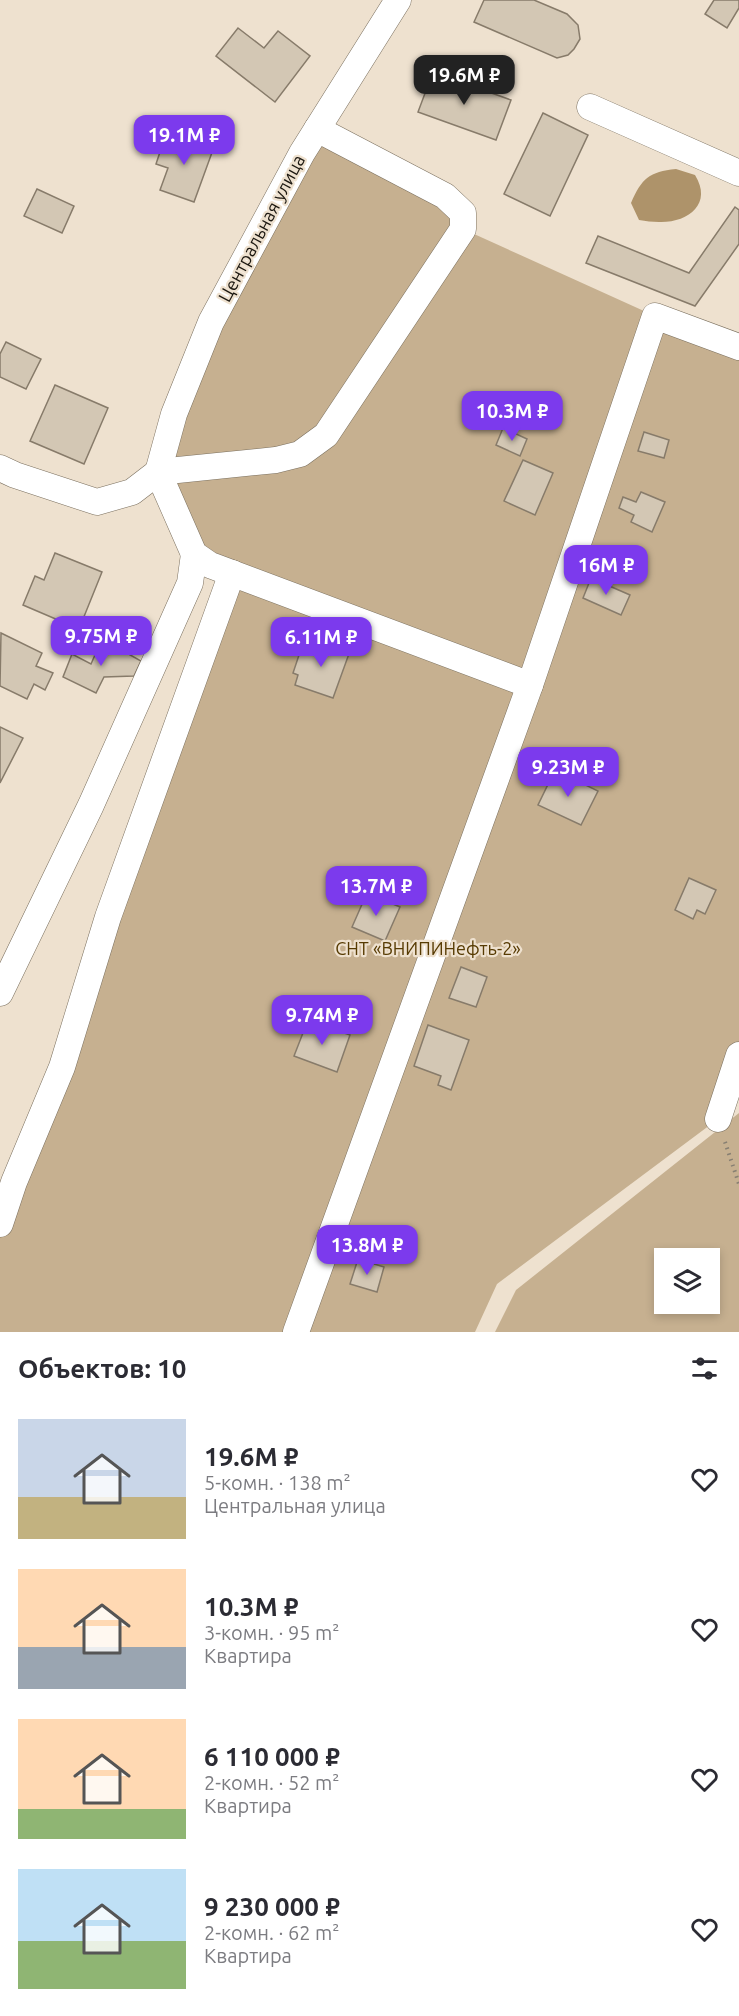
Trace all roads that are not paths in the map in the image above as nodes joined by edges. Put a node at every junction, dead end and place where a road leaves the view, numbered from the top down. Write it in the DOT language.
graph roads {
  1 [pos="398,0"];
  2 [pos="590,107"];
  3 [pos="317,129"];
  4 [pos="739,174"];
  5 [pos="739,347"];
  6 [pos="0,468"];
  7 [pos="158,472"];
  8 [pos="194,554"];
  9 [pos="232,573"];
  10 [pos="530,685"];
  11 [pos="0,993"];
  12 [pos="739,1055"];
  13 [pos="718,1119"];
  14 [pos="0,1224"];
  15 [pos="298,1331"];
  1 -- 3 [label="street, Центральная улица"];
  2 -- 4 [label="street"];
  3 -- 7 [label="street, Центральная улица"];
  3 -- 7 [label="street"];
  5 -- 10 [label="street"];
  6 -- 7 [label="street"];
  7 -- 8 [label="street"];
  8 -- 9 [label="street"];
  8 -- 11 [label="street"];
  9 -- 10 [label="street"];
  9 -- 14 [label="street"];
  10 -- 15 [label="street"];
  12 -- 13 [label="street"];
}
